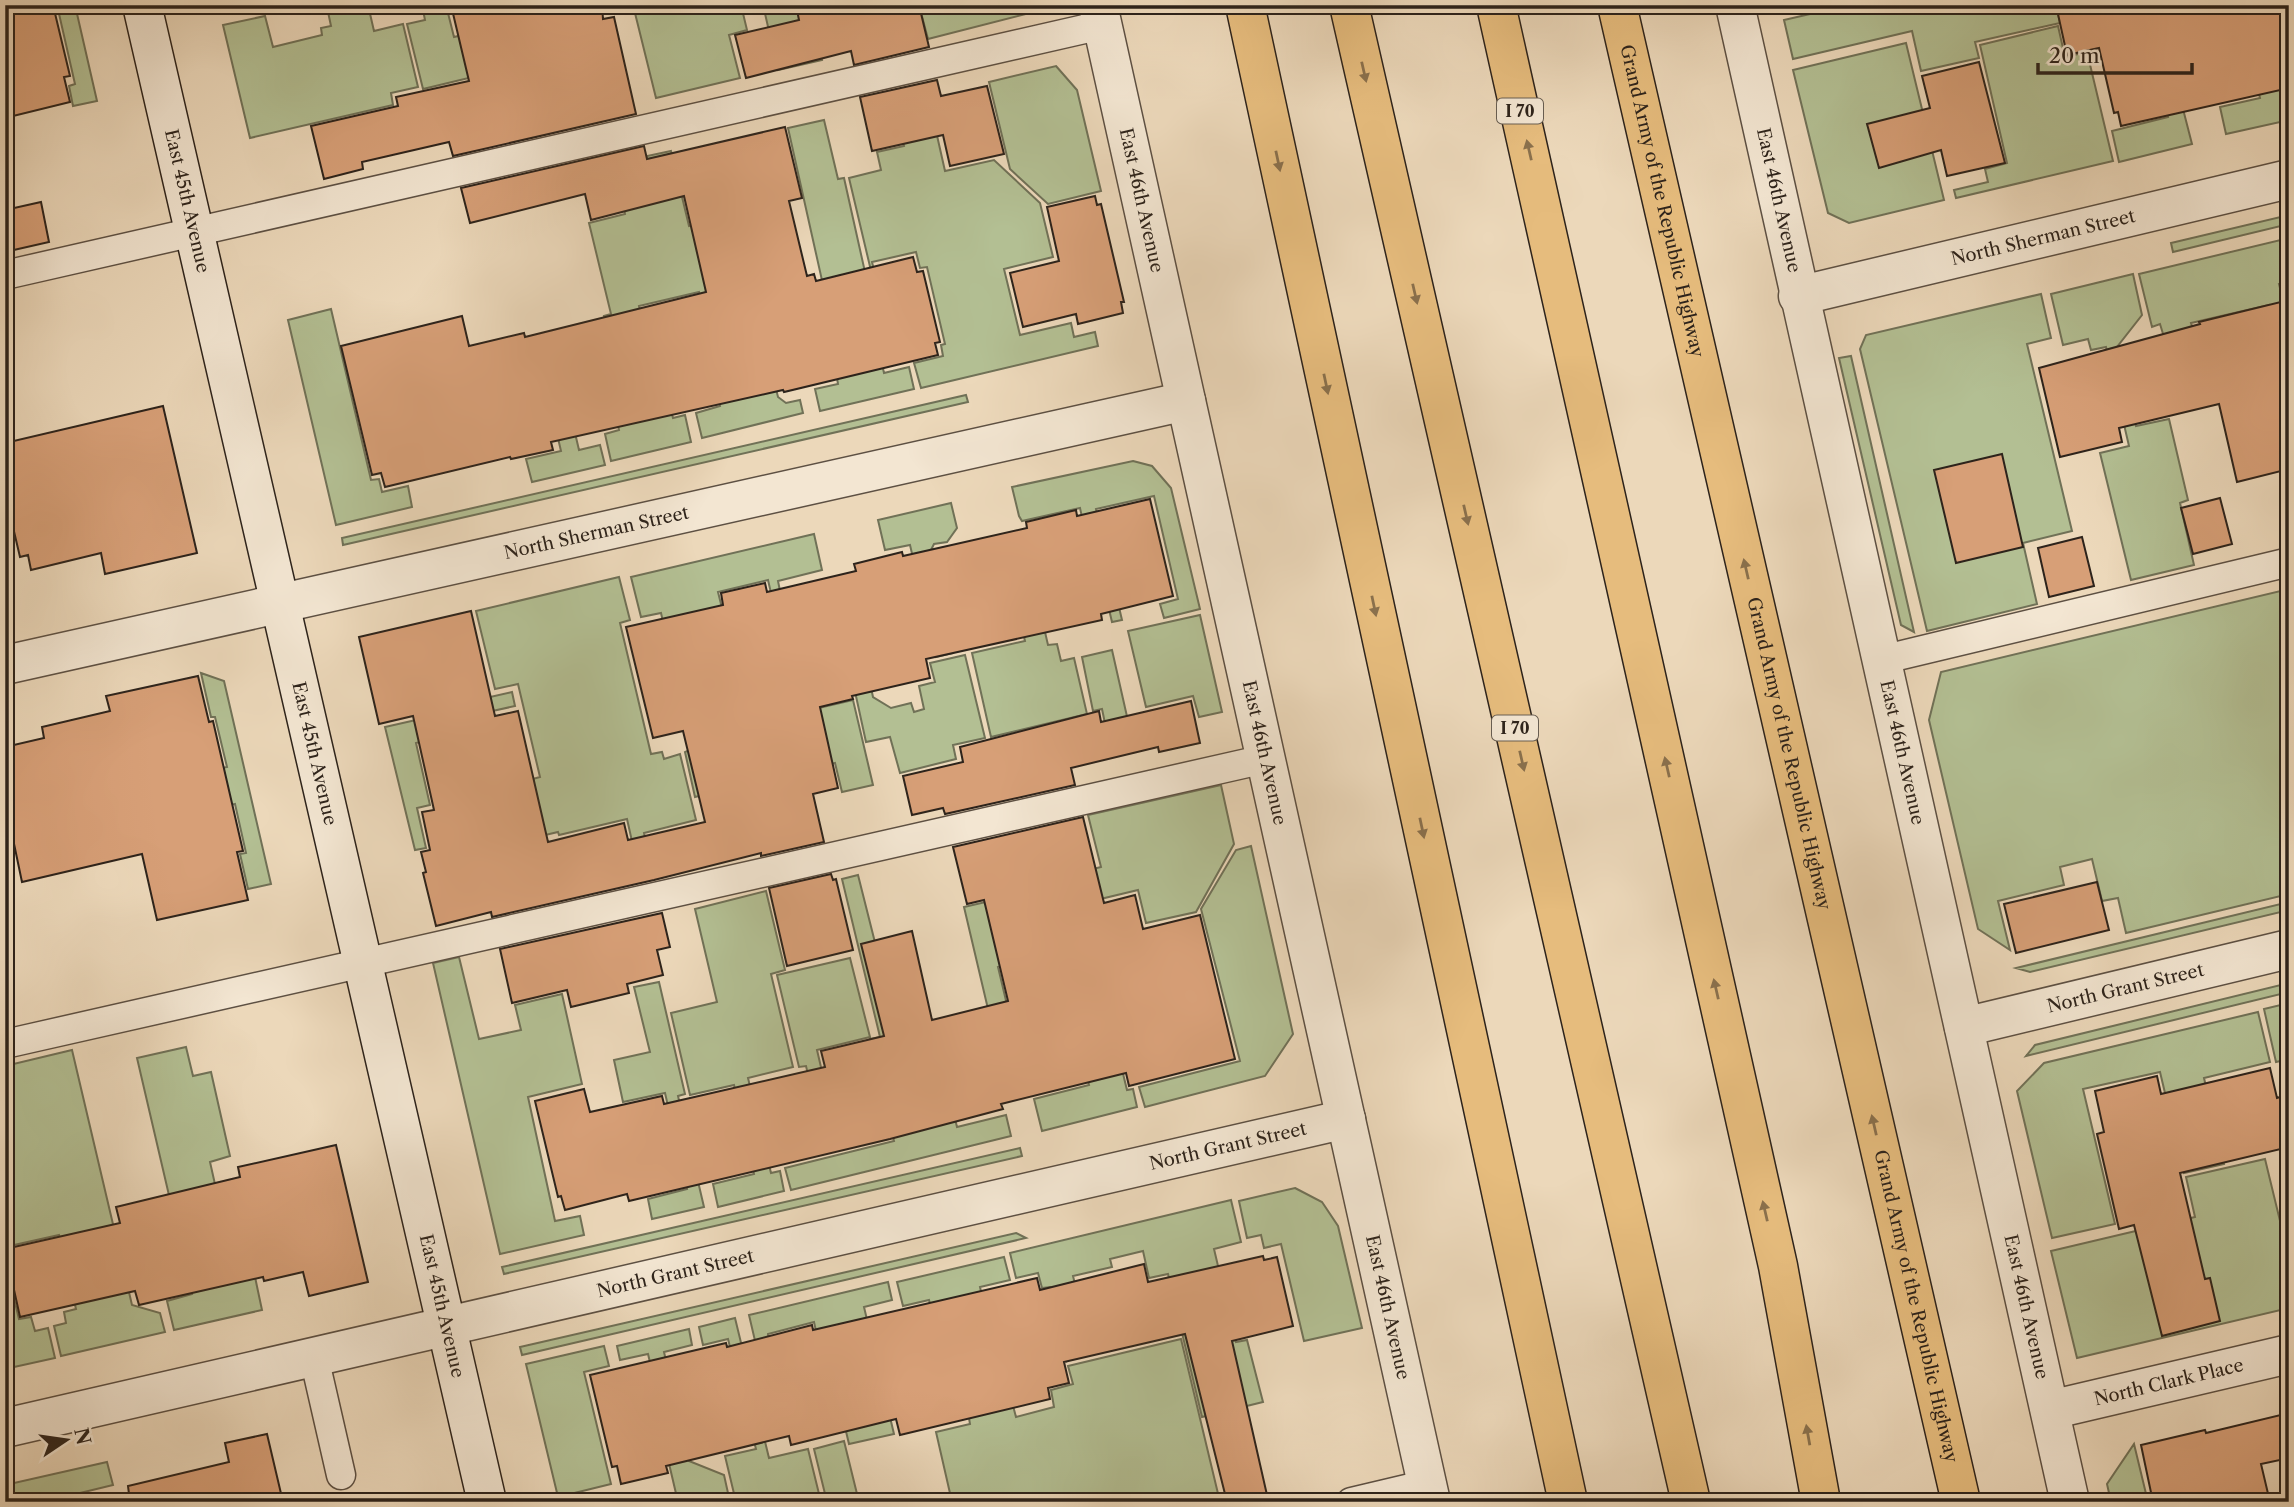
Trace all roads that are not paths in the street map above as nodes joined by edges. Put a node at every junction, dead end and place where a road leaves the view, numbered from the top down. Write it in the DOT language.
graph roads {
  1 [pos="142,5"];
  2 [pos="1227,5"];
  3 [pos="1245,5"];
  4 [pos="1349,5"];
  5 [pos="1496,5"];
  6 [pos="1617,5"];
  7 [pos="1625,5"];
  8 [pos="1735,5"];
  9 [pos="1100,15"];
  10 [pos="1634,84"];
  11 [pos="1263,95"];
  12 [pos="2289,179"];
  13 [pos="194,232"];
  14 [pos="5,275"];
  15 [pos="1798,296"];
  16 [pos="1186,401"];
  17 [pos="2289,562"];
  18 [pos="280,604"];
  19 [pos="1881,660"];
  20 [pos="5,665"];
  21 [pos="1265,759"];
  22 [pos="2289,949"];
  23 [pos="363,962"];
  24 [pos="1964,1027"];
  25 [pos="5,1044"];
  26 [pos="1346,1119"];
  27 [pos="447,1326"];
  28 [pos="2289,1354"];
  29 [pos="314,1357"];
  30 [pos="2050,1410"];
  31 [pos="5,1428"];
  32 [pos="1680,1451"];
  33 [pos="341,1475"];
  34 [pos="1429,1493"];
  35 [pos="487,1502"];
  36 [pos="1351,1502"];
  37 [pos="1568,1502"];
  38 [pos="1691,1502"];
  39 [pos="1704,1502"];
  40 [pos="1821,1502"];
  41 [pos="1961,1502"];
  42 [pos="2070,1502"];
  1 -- 13 [label="street, East 45th Avenue"];
  2 -- 11 [label="highway"];
  3 -- 11 [label="highway"];
  4 -- 32 [label="highway, I 70, one-way"];
  40 -- 5 [label="highway, I 70, one-way"];
  6 -- 10 [label="highway, Grand Army of the Republic Highway"];
  7 -- 10 [label="highway"];
  8 -- 15 [label="street, East 46th Avenue"];
  9 -- 13 [label="lane"];
  9 -- 16 [label="street, East 46th Avenue"];
  41 -- 10 [label="highway, Grand Army of the Republic Highway, one-way"];
  11 -- 37 [label="highway, one-way"];
  12 -- 15 [label="street, North Sherman Street"];
  13 -- 14 [label="lane"];
  13 -- 18 [label="street, East 45th Avenue"];
  15 -- 19 [label="street, East 46th Avenue"];
  16 -- 18 [label="street, North Sherman Street"];
  16 -- 21 [label="street, East 46th Avenue"];
  17 -- 19 [label="lane"];
  18 -- 20 [label="street, North Sherman Street"];
  18 -- 23 [label="street, East 45th Avenue"];
  19 -- 24 [label="street, East 46th Avenue"];
  21 -- 23 [label="lane"];
  21 -- 26 [label="street, East 46th Avenue"];
  22 -- 24 [label="street, North Grant Street"];
  23 -- 25 [label="lane"];
  23 -- 27 [label="street, East 45th Avenue"];
  24 -- 30 [label="street, East 46th Avenue"];
  26 -- 27 [label="street, North Grant Street"];
  26 -- 34 [label="street, East 46th Avenue"];
  27 -- 29 [label="street, North Grant Street"];
  27 -- 35 [label="street, East 45th Avenue"];
  28 -- 30 [label="street, North Clark Place"];
  29 -- 31 [label="street, North Grant Street"];
  29 -- 33 [label="lane"];
  30 -- 42 [label="street, East 46th Avenue"];
  32 -- 38 [label="highway, I 70"];
  32 -- 39 [label="highway"];
  34 -- 36 [label="lane"];
}
